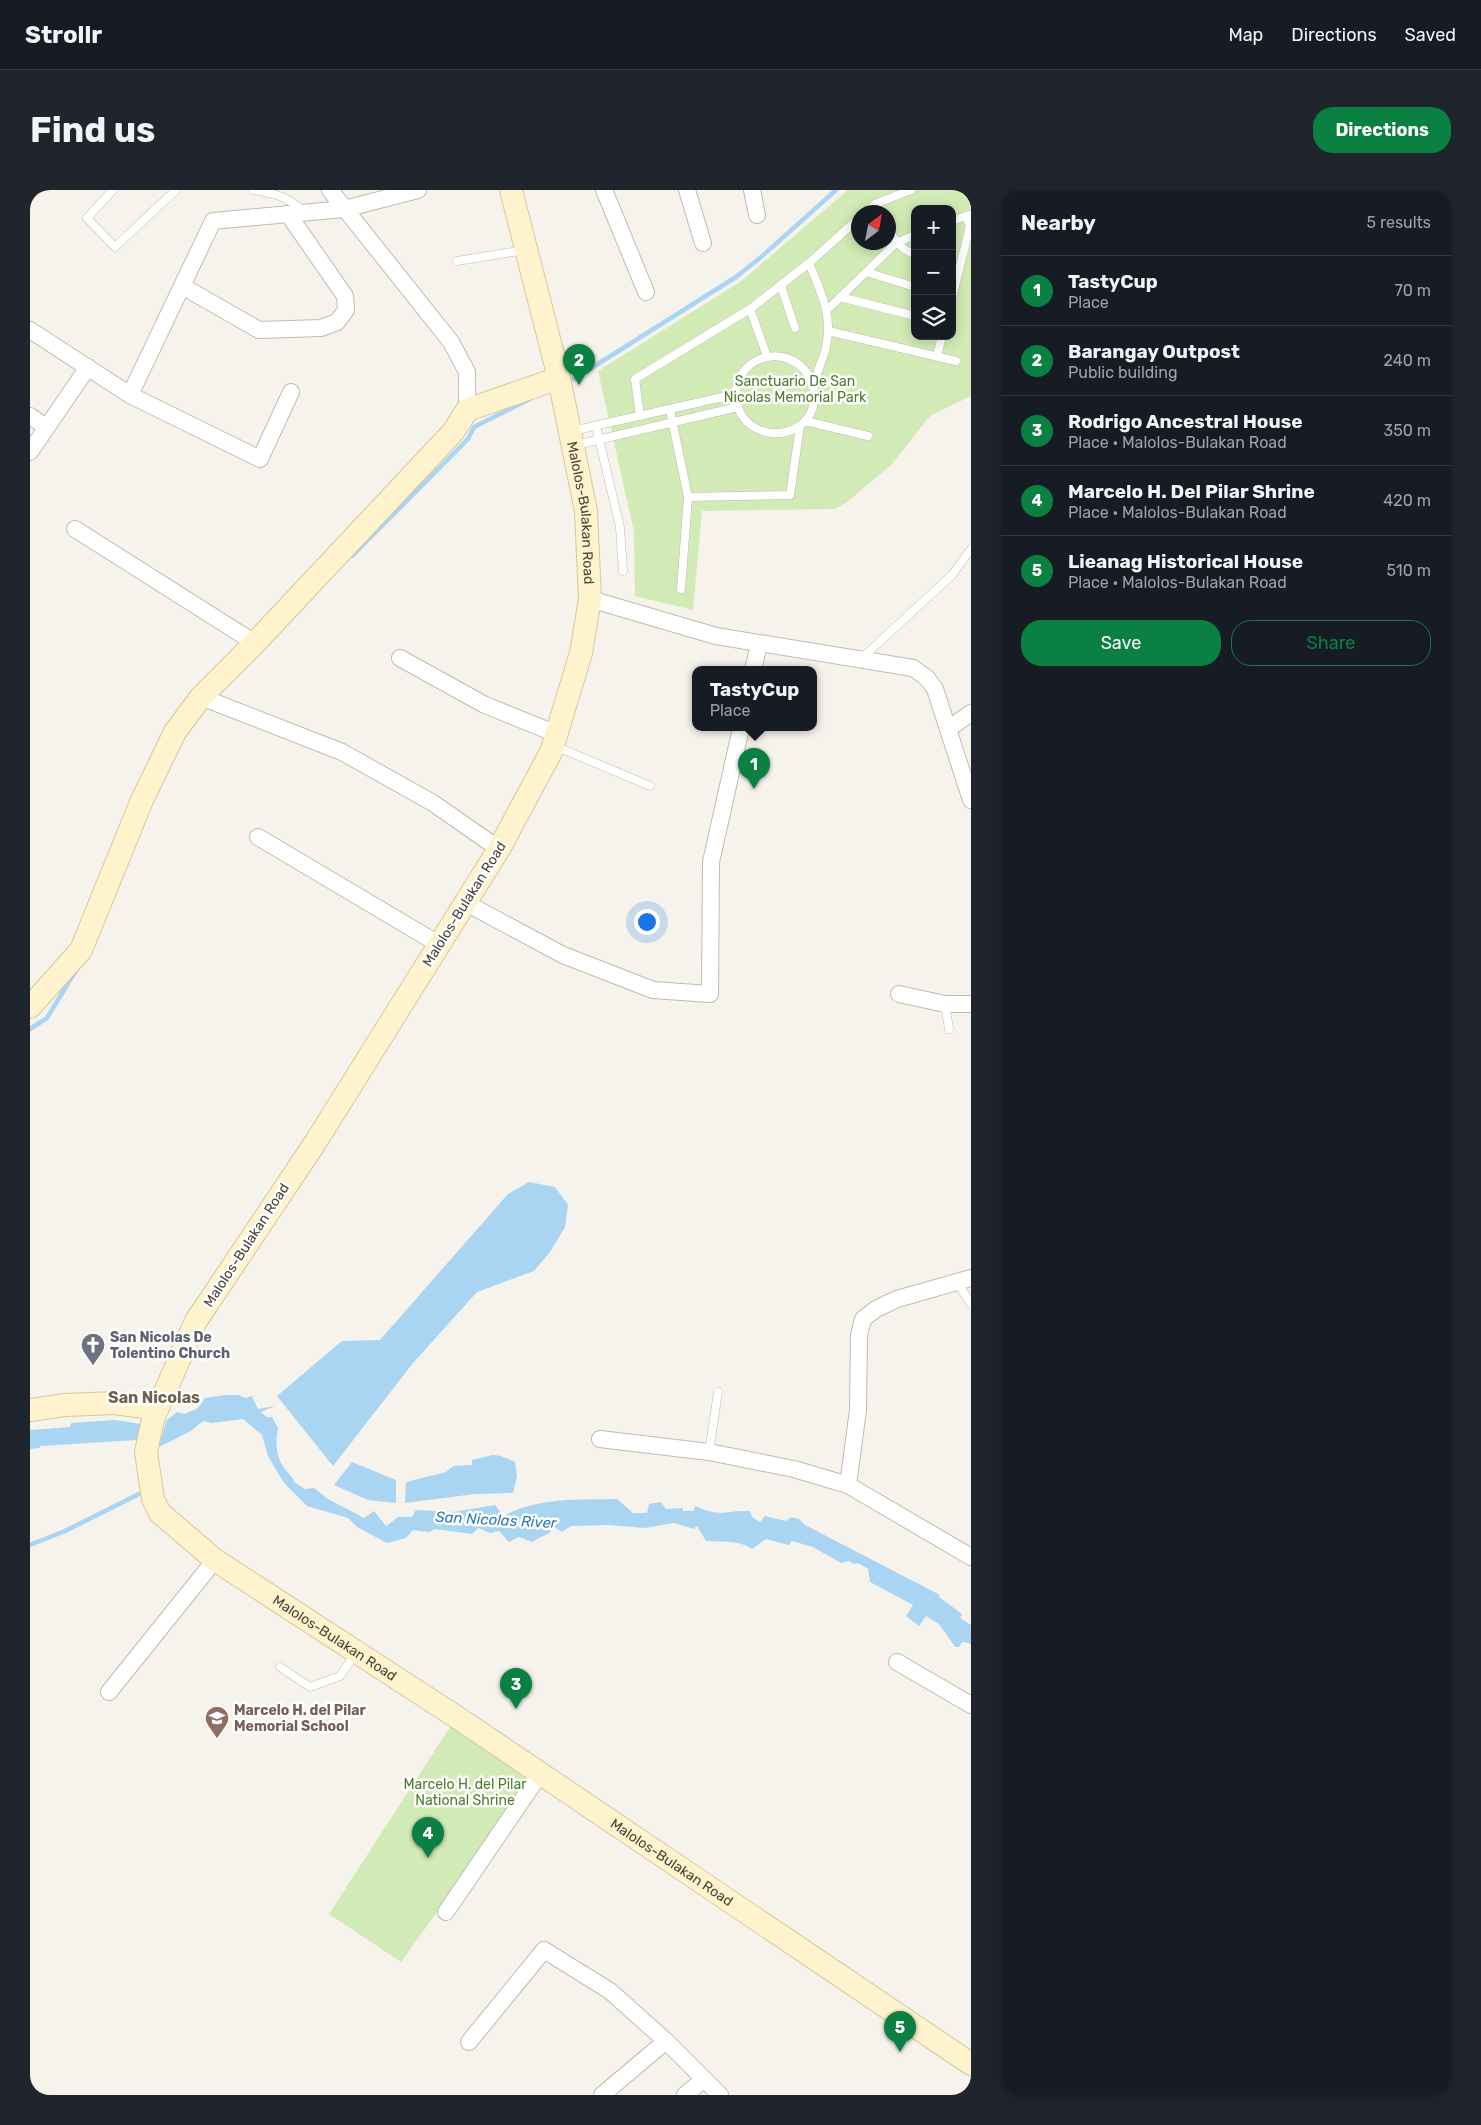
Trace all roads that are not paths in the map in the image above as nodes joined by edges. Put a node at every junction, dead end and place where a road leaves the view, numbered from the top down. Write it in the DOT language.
graph roads {
  1 [pos="113,190"];
  2 [pos="176,190"];
  3 [pos="253,190"];
  4 [pos="330,190"];
  5 [pos="418,190"];
  6 [pos="514,190"];
  7 [pos="604,190"];
  8 [pos="687,190"];
  9 [pos="752,190"];
  10 [pos="911,190"];
  11 [pos="875,204"];
  12 [pos="344,209"];
  13 [pos="296,213"];
  14 [pos="757,215"];
  15 [pos="969,215"];
  16 [pos="956,220"];
  17 [pos="851,225"];
  18 [pos="971,226"];
  19 [pos="911,237"];
  20 [pos="703,243"];
  21 [pos="896,243"];
  22 [pos="527,250"];
  23 [pos="889,250"];
  24 [pos="911,253"];
  25 [pos="967,259"];
  26 [pos="457,261"];
  27 [pos="809,263"];
  28 [pos="956,267"];
  29 [pos="866,272"];
  30 [pos="182,286"];
  31 [pos="781,286"];
  32 [pos="911,286"];
  33 [pos="646,292"];
  34 [pos="840,297"];
  35 [pos="750,309"];
  36 [pos="827,310"];
  37 [pos="911,315"];
  38 [pos="795,328"];
  39 [pos="30,330"];
  40 [pos="828,331"];
  41 [pos="941,340"];
  42 [pos="767,356"];
  43 [pos="937,356"];
  44 [pos="956,360"];
  45 [pos="88,367"];
  46 [pos="559,378"];
  47 [pos="814,385"];
  48 [pos="292,392"];
  49 [pos="736,394"];
  50 [pos="130,395"];
  51 [pos="738,408"];
  52 [pos="468,410"];
  53 [pos="670,410"];
  54 [pos="30,416"];
  55 [pos="640,416"];
  56 [pos="803,423"];
  57 [pos="674,424"];
  58 [pos="596,426"];
  59 [pos="46,428"];
  60 [pos="868,436"];
  61 [pos="572,438"];
  62 [pos="600,440"];
  63 [pos="30,452"];
  64 [pos="688,497"];
  65 [pos="75,529"];
  66 [pos="971,549"];
  67 [pos="623,571"];
  68 [pos="681,589"];
  69 [pos="590,599"];
  70 [pos="255,643"];
  71 [pos="759,644"];
  72 [pos="400,658"];
  73 [pos="860,659"];
  74 [pos="754,666"];
  75 [pos="202,696"];
  76 [pos="971,713"];
  77 [pos="948,729"];
  78 [pos="739,731"];
  79 [pos="555,740"];
  80 [pos="650,786"];
  81 [pos="970,794"];
  82 [pos="258,837"];
  83 [pos="499,849"];
  84 [pos="466,904"];
  85 [pos="440,945"];
  86 [pos="899,994"];
  87 [pos="945,1004"];
  88 [pos="971,1004"];
  89 [pos="30,1007"];
  90 [pos="949,1029"];
  91 [pos="964,1280"];
  92 [pos="971,1304"];
  93 [pos="718,1392"];
  94 [pos="30,1410"];
  95 [pos="155,1414"];
  96 [pos="600,1438"];
  97 [pos="709,1452"];
  98 [pos="848,1484"];
  99 [pos="971,1556"];
  100 [pos="215,1560"];
  101 [pos="357,1652"];
  102 [pos="898,1662"];
  103 [pos="280,1667"];
  104 [pos="109,1692"];
  105 [pos="971,1705"];
  106 [pos="540,1774"];
  107 [pos="446,1912"];
  108 [pos="666,2041"];
  109 [pos="469,2042"];
  110 [pos="971,2064"];
  111 [pos="703,2080"];
  112 [pos="602,2095"];
  113 [pos="684,2095"];
  114 [pos="720,2095"];
  1 -- 2 [label="lane"];
  3 -- 13 [label="lane"];
  4 -- 12 [label="street"];
  5 -- 12 [label="street"];
  6 -- 22 [label="main road, Malolos-Bulakan Road"];
  7 -- 33 [label="street"];
  8 -- 20 [label="street"];
  9 -- 14 [label="street"];
  10 -- 11 [label="lane"];
  12 -- 13 [label="street"];
  12 -- 52 [label="street"];
  13 -- 30 [label="street"];
  13 -- 30 [label="street"];
  15 -- 16 [label="lane"];
  15 -- 18 [label="lane"];
  17 -- 27 [label="lane"];
  18 -- 25 [label="lane"];
  19 -- 21 [label="lane"];
  21 -- 24 [label="lane"];
  22 -- 26 [label="lane"];
  22 -- 46 [label="main road, Malolos-Bulakan Road"];
  23 -- 29 [label="lane"];
  25 -- 28 [label="lane"];
  27 -- 31 [label="lane"];
  27 -- 36 [label="lane"];
  29 -- 32 [label="lane"];
  29 -- 34 [label="lane"];
  30 -- 50 [label="street"];
  31 -- 35 [label="lane"];
  31 -- 38 [label="lane"];
  34 -- 36 [label="lane"];
  34 -- 37 [label="lane"];
  35 -- 42 [label="lane"];
  35 -- 55 [label="lane"];
  36 -- 40 [label="lane"];
  39 -- 45 [label="street"];
  40 -- 43 [label="lane"];
  40 -- 47 [label="lane"];
  41 -- 43 [label="lane"];
  42 -- 47 [label="lane"];
  42 -- 49 [label="lane"];
  43 -- 44 [label="lane"];
  45 -- 50 [label="street"];
  45 -- 59 [label="street"];
  46 -- 52 [label="main road"];
  46 -- 61 [label="main road, Malolos-Bulakan Road"];
  47 -- 56 [label="lane"];
  48 -- 50 [label="street"];
  49 -- 51 [label="lane"];
  49 -- 53 [label="lane"];
  51 -- 56 [label="lane"];
  51 -- 57 [label="lane"];
  52 -- 70 [label="main road"];
  53 -- 55 [label="lane"];
  53 -- 57 [label="lane"];
  54 -- 59 [label="street"];
  55 -- 58 [label="lane"];
  56 -- 60 [label="lane"];
  56 -- 64 [label="lane"];
  57 -- 62 [label="lane"];
  57 -- 64 [label="lane"];
  58 -- 61 [label="lane"];
  58 -- 62 [label="lane"];
  59 -- 63 [label="street"];
  61 -- 62 [label="lane"];
  61 -- 69 [label="main road, Malolos-Bulakan Road"];
  62 -- 67 [label="lane"];
  64 -- 68 [label="lane"];
  65 -- 70 [label="street"];
  66 -- 73 [label="lane"];
  69 -- 71 [label="street"];
  69 -- 79 [label="main road, Malolos-Bulakan Road"];
  70 -- 75 [label="main road"];
  71 -- 73 [label="street"];
  71 -- 74 [label="street"];
  72 -- 79 [label="street"];
  73 -- 77 [label="street"];
  75 -- 83 [label="street"];
  75 -- 89 [label="main road"];
  76 -- 77 [label="street"];
  77 -- 81 [label="street"];
  78 -- 84 [label="street"];
  79 -- 80 [label="lane"];
  79 -- 83 [label="main road, Malolos-Bulakan Road"];
  82 -- 85 [label="street"];
  83 -- 84 [label="main road, Malolos-Bulakan Road"];
  84 -- 85 [label="main road, Malolos-Bulakan Road"];
  85 -- 95 [label="main road, Malolos-Bulakan Road"];
  86 -- 87 [label="street"];
  87 -- 88 [label="street"];
  87 -- 90 [label="lane"];
  91 -- 92 [label="lane"];
  91 -- 98 [label="street"];
  93 -- 97 [label="lane"];
  94 -- 95 [label="main road"];
  95 -- 100 [label="main road, Malolos-Bulakan Road"];
  96 -- 97 [label="street"];
  97 -- 98 [label="street"];
  98 -- 99 [label="street"];
  100 -- 101 [label="main road, Malolos-Bulakan Road"];
  100 -- 104 [label="street"];
  101 -- 103 [label="lane"];
  101 -- 106 [label="main road, Malolos-Bulakan Road"];
  102 -- 105 [label="street"];
  106 -- 107 [label="street"];
  106 -- 110 [label="main road, Malolos-Bulakan Road"];
  108 -- 109 [label="street"];
  108 -- 111 [label="street"];
  108 -- 112 [label="street"];
  111 -- 113 [label="street"];
  111 -- 114 [label="street"];
}
